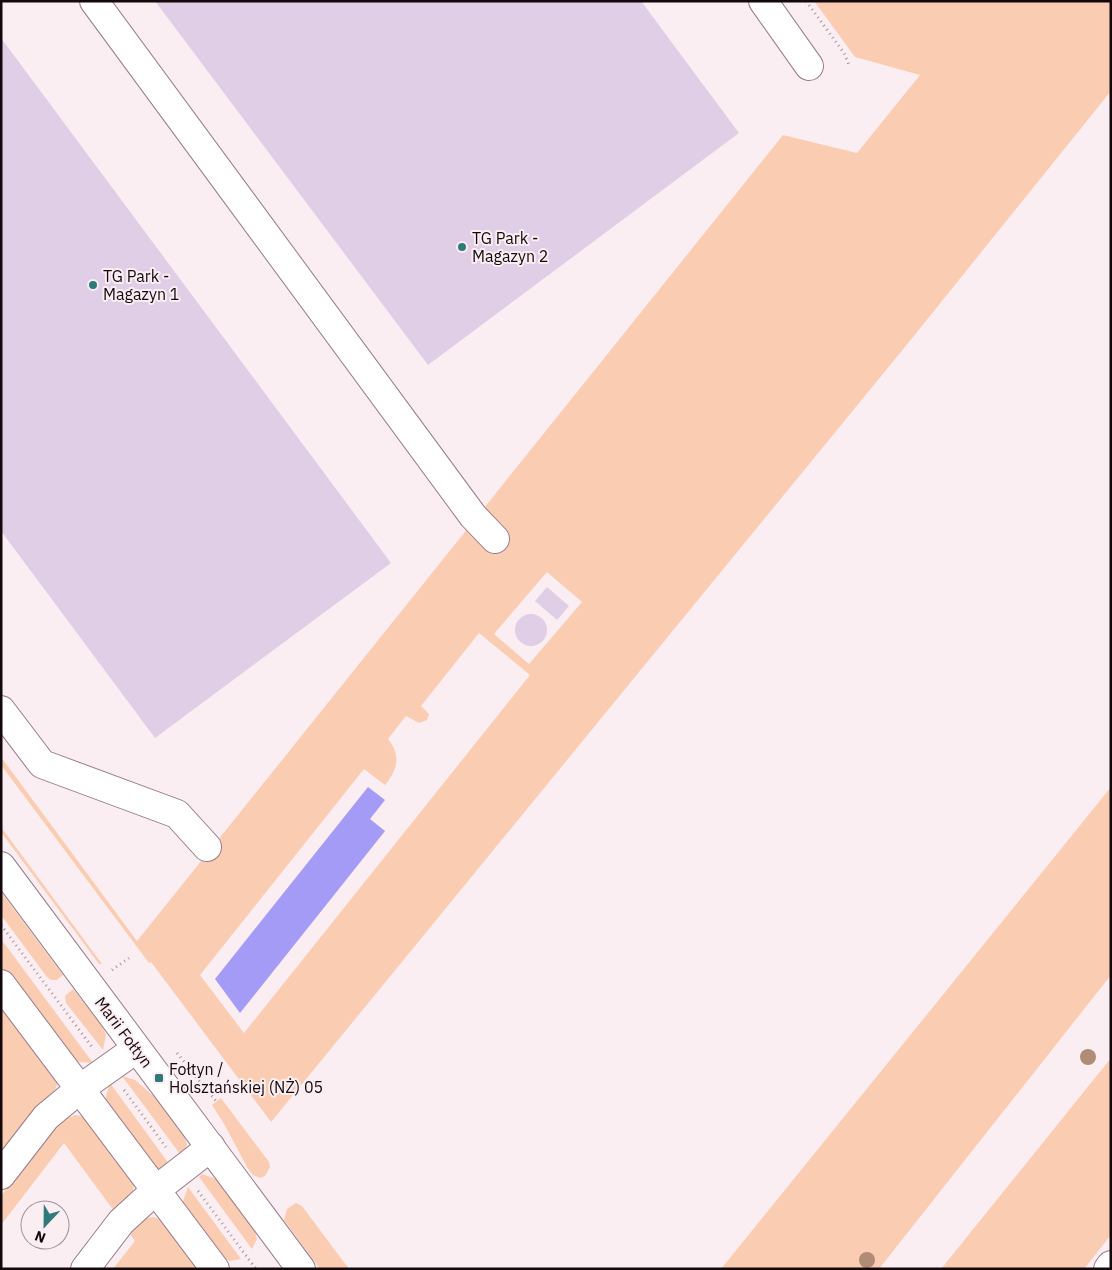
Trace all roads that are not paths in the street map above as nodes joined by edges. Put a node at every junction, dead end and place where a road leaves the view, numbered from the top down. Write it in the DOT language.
graph roads {
  1 [pos="94,1"];
  2 [pos="763,1"];
  3 [pos="809,66"];
  4 [pos="496,539"];
  5 [pos="1,710"];
  6 [pos="206,847"];
  7 [pos="1,866"];
  8 [pos="1,984"];
  9 [pos="136,1049"];
  10 [pos="81,1088"];
  11 [pos="211,1147"];
  12 [pos="1,1175"];
  13 [pos="156,1189"];
  14 [pos="1111,1265"];
  15 [pos="85,1269"];
  16 [pos="215,1269"];
  17 [pos="301,1269"];
  18 [pos="1108,1269"];
  1 -- 4 [label="street"];
  2 -- 3 [label="street"];
  5 -- 6 [label="street"];
  7 -- 9 [label="street, Marii Fołtyn"];
  8 -- 10 [label="street"];
  9 -- 10 [label="street"];
  9 -- 11 [label="street, Marii Fołtyn"];
  10 -- 12 [label="street"];
  10 -- 13 [label="street"];
  11 -- 13 [label="street"];
  11 -- 17 [label="street, Marii Fołtyn"];
  13 -- 15 [label="street"];
  13 -- 16 [label="street"];
  14 -- 18 [label="street"];
}
